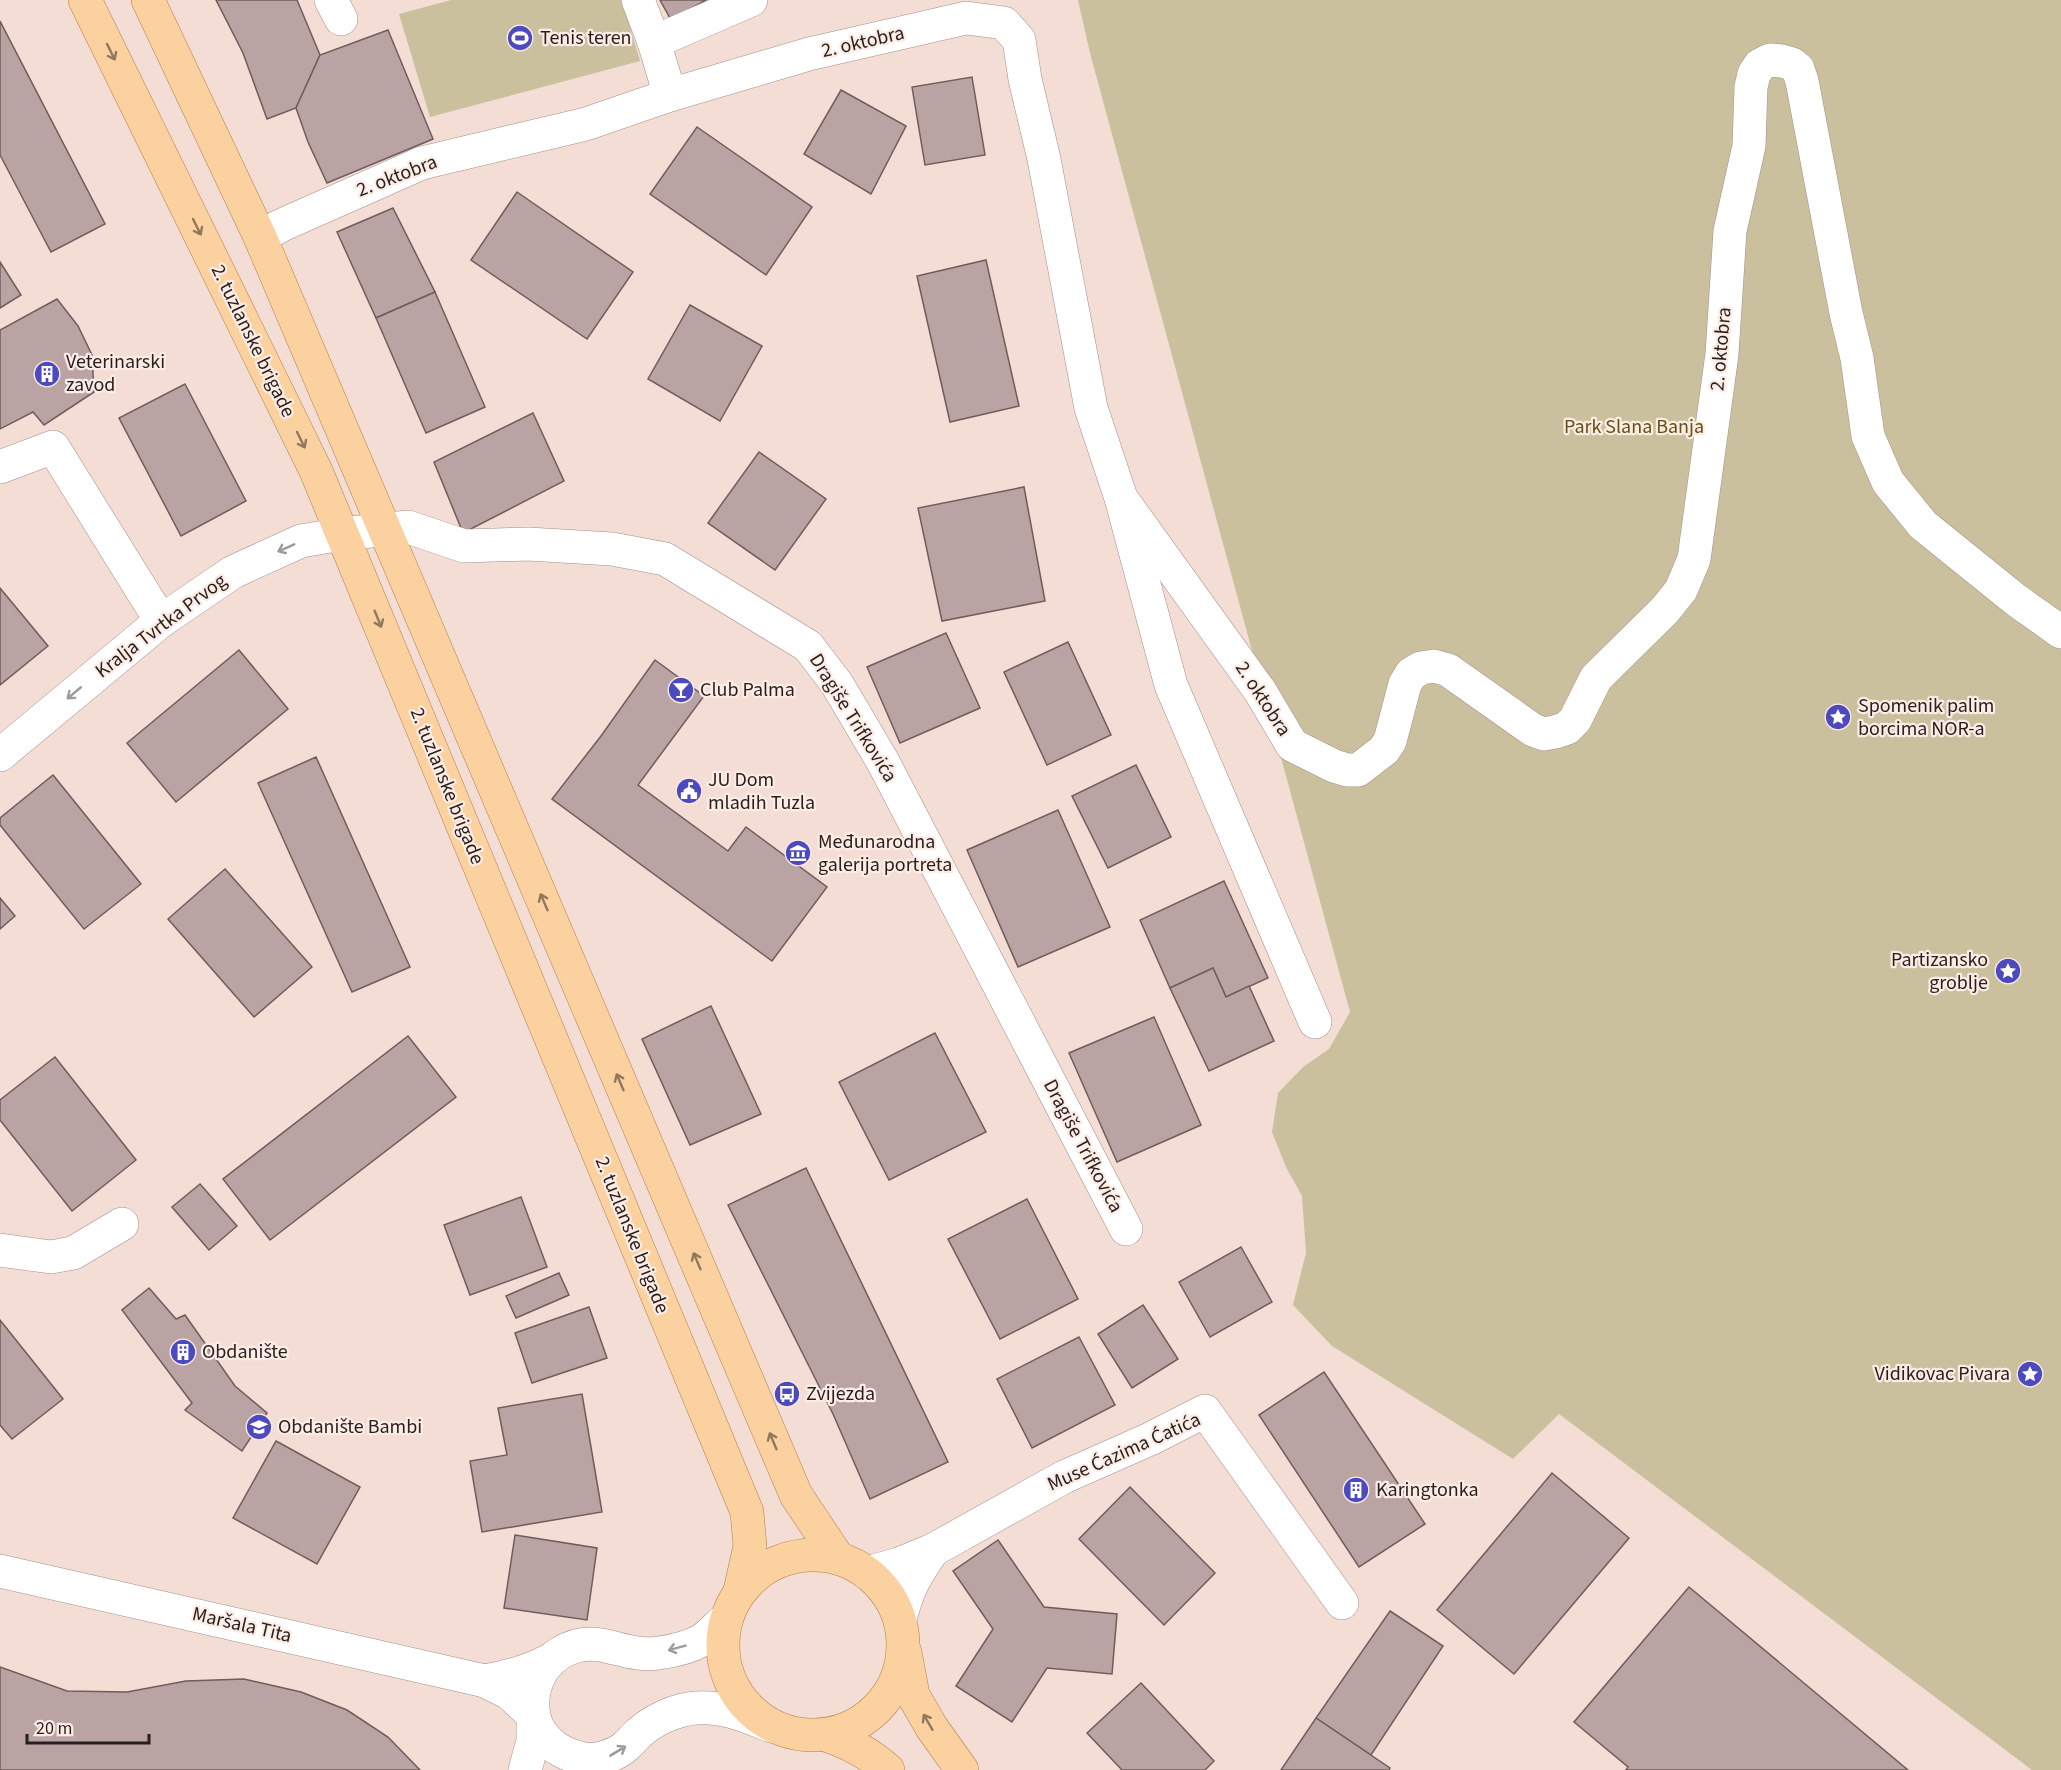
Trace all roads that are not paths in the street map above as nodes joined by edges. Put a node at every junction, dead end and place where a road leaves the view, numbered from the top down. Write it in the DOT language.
graph roads {
  1 [pos="85,0"];
  2 [pos="148,0"];
  3 [pos="638,0"];
  4 [pos="751,0"];
  5 [pos="654,42"];
  6 [pos="670,95"];
  7 [pos="260,237"];
  8 [pos="0,467"];
  9 [pos="1121,498"];
  10 [pos="386,531"];
  11 [pos="342,534"];
  12 [pos="161,621"];
  13 [pos="2061,632"];
  14 [pos="0,755"];
  15 [pos="1315,1022"];
  16 [pos="122,1224"];
  17 [pos="1126,1229"];
  18 [pos="0,1250"];
  19 [pos="933,1550"];
  20 [pos="838,1558"];
  21 [pos="0,1570"];
  22 [pos="867,1573"];
  23 [pos="1342,1603"];
  24 [pos="733,1605"];
  25 [pos="902,1633"];
  26 [pos="548,1661"];
  27 [pos="485,1681"];
  28 [pos="533,1715"];
  29 [pos="771,1725"];
  30 [pos="826,1735"];
  31 [pos="571,1756"];
  32 [pos="525,1770"];
  33 [pos="531,1770"];
  34 [pos="888,1770"];
  35 [pos="962,1770"];
  1 -- 11 [label="main road, 2. tuzlanske brigade, one-way"];
  2 -- 7 [label="main road"];
  3 -- 5 [label="street"];
  4 -- 5 [label="street"];
  5 -- 6 [label="street"];
  6 -- 7 [label="street, 2. oktobra"];
  6 -- 9 [label="street, 2. oktobra"];
  7 -- 10 [label="main road"];
  8 -- 12 [label="street"];
  9 -- 13 [label="street, 2. oktobra"];
  9 -- 15 [label="street, 2. oktobra"];
  10 -- 11 [label="street, Dragiše Trifkovića"];
  10 -- 17 [label="street, Dragiše Trifkovića"];
  20 -- 10 [label="main road, one-way"];
  11 -- 12 [label="street, Kralja Tvrtka Prvog, one-way"];
  11 -- 24 [label="main road, 2. tuzlanske brigade, one-way"];
  12 -- 14 [label="street, Kralja Tvrtka Prvog, one-way"];
  16 -- 18 [label="street"];
  19 -- 22 [label="street"];
  19 -- 23 [label="street, Muse Ćazima Ćatića"];
  19 -- 25 [label="street"];
  20 -- 22 [label="main road"];
  20 -- 24 [label="main road"];
  21 -- 27 [label="street, Maršala Tita"];
  22 -- 25 [label="main road"];
  24 -- 26 [label="street, one-way"];
  24 -- 29 [label="main road"];
  25 -- 30 [label="main road"];
  35 -- 25 [label="main road, one-way"];
  26 -- 27 [label="street"];
  26 -- 28 [label="street"];
  27 -- 28 [label="street"];
  28 -- 31 [label="street"];
  28 -- 32 [label="street"];
  29 -- 30 [label="main road"];
  31 -- 29 [label="street, one-way"];
  30 -- 34 [label="main road"];
  31 -- 33 [label="street"];
}
